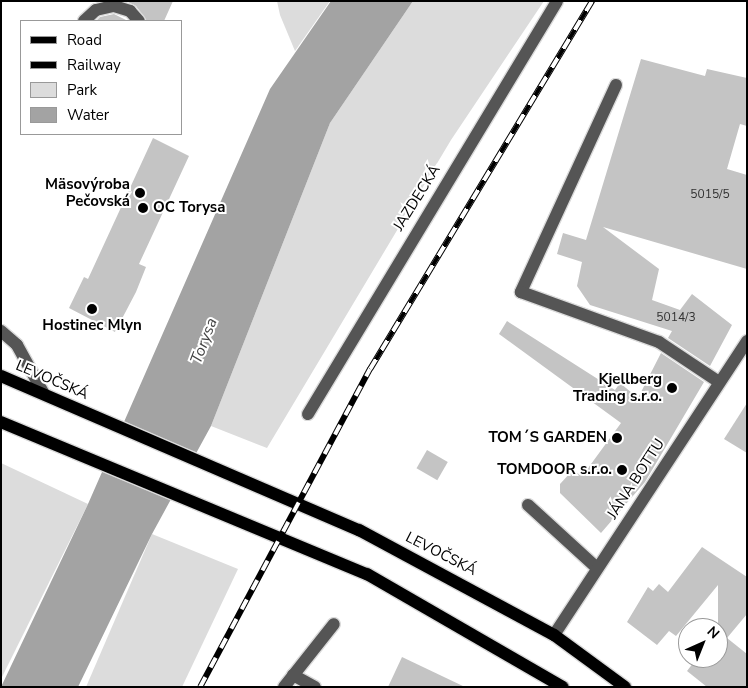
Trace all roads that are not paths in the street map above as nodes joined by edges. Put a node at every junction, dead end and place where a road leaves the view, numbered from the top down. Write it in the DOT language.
graph roads {
  1 [pos="557,1"];
  2 [pos="85,20"];
  3 [pos="138,20"];
  4 [pos="616,85"];
  5 [pos="1,331"];
  6 [pos="747,341"];
  7 [pos="1,376"];
  8 [pos="719,382"];
  9 [pos="44,394"];
  10 [pos="308,414"];
  11 [pos="1,422"];
  12 [pos="528,505"];
  13 [pos="598,568"];
  14 [pos="334,624"];
  15 [pos="554,635"];
  16 [pos="293,676"];
  17 [pos="284,687"];
  18 [pos="315,687"];
  19 [pos="563,687"];
  20 [pos="625,687"];
  1 -- 10 [label="street, JAZDECKÁ"];
  2 -- 3 [label="street"];
  4 -- 8 [label="street"];
  5 -- 9 [label="street"];
  6 -- 8 [label="street, JÁNA BOTTU"];
  7 -- 9 [label="main road, LEVOČSKÁ"];
  8 -- 13 [label="street, JÁNA BOTTU"];
  9 -- 15 [label="main road, LEVOČSKÁ"];
  11 -- 19 [label="main road"];
  12 -- 13 [label="street"];
  13 -- 15 [label="street, JÁNA BOTTU"];
  14 -- 16 [label="street"];
  15 -- 20 [label="main road, LEVOČSKÁ"];
  16 -- 17 [label="street"];
  16 -- 18 [label="street"];
}
